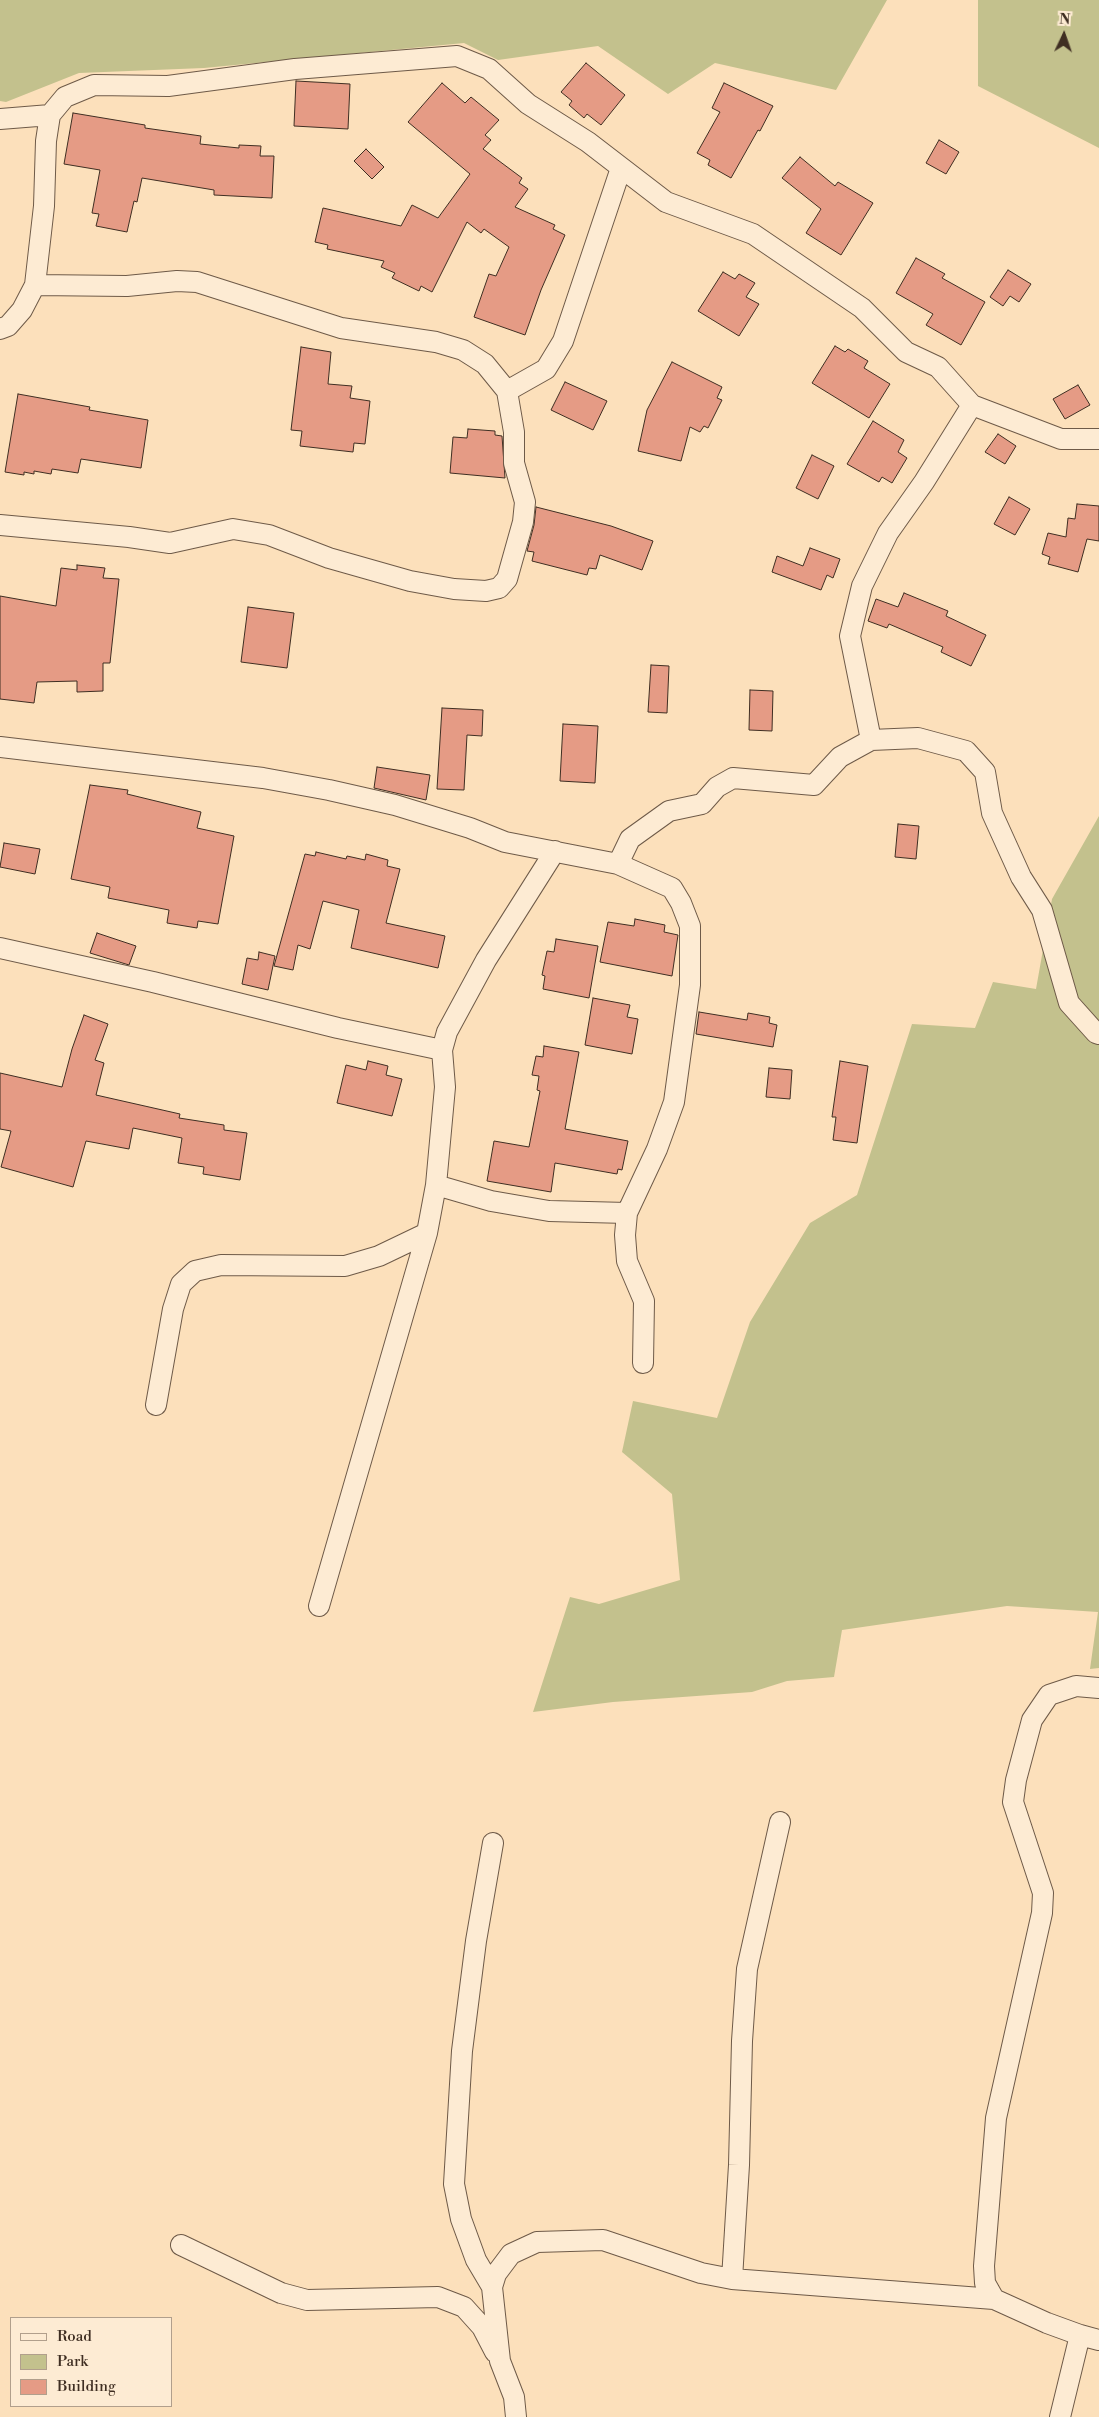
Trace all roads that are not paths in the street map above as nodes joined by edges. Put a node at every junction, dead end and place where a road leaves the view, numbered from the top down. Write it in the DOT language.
graph roads {
  1 [pos="50,116"];
  2 [pos="0,119"];
  3 [pos="621,168"];
  4 [pos="35,285"];
  5 [pos="0,334"];
  6 [pos="507,391"];
  7 [pos="972,405"];
  8 [pos="1099,439"];
  9 [pos="0,525"];
  10 [pos="871,740"];
  11 [pos="0,747"];
  12 [pos="555,851"];
  13 [pos="618,864"];
  14 [pos="0,948"];
  15 [pos="1099,1034"];
  16 [pos="442,1050"];
  17 [pos="436,1185"];
  18 [pos="627,1213"];
  19 [pos="427,1233"];
  20 [pos="643,1363"];
  21 [pos="156,1405"];
  22 [pos="319,1606"];
  23 [pos="1099,1688"];
  24 [pos="780,1822"];
  25 [pos="493,1843"];
  26 [pos="181,2246"];
  27 [pos="732,2279"];
  28 [pos="492,2287"];
  29 [pos="994,2299"];
  30 [pos="1089,2338"];
  31 [pos="500,2361"];
  32 [pos="516,2417"];
  33 [pos="1060,2417"];
  1 -- 2 [label="street"];
  1 -- 3 [label="street"];
  1 -- 4 [label="street"];
  3 -- 6 [label="street"];
  3 -- 7 [label="street"];
  4 -- 5 [label="street"];
  4 -- 6 [label="street"];
  6 -- 9 [label="street"];
  7 -- 8 [label="street"];
  7 -- 10 [label="street"];
  10 -- 13 [label="street"];
  10 -- 15 [label="street"];
  11 -- 12 [label="street"];
  12 -- 13 [label="street"];
  12 -- 16 [label="street"];
  13 -- 18 [label="street"];
  14 -- 16 [label="street"];
  16 -- 17 [label="street"];
  17 -- 18 [label="street"];
  17 -- 19 [label="street"];
  18 -- 20 [label="street"];
  19 -- 21 [label="street"];
  19 -- 22 [label="street"];
  23 -- 29 [label="street"];
  24 -- 27 [label="street"];
  25 -- 28 [label="street"];
  26 -- 31 [label="street"];
  27 -- 28 [label="street"];
  27 -- 29 [label="street"];
  28 -- 31 [label="street"];
  29 -- 30 [label="street"];
  30 -- 33 [label="street"];
  31 -- 32 [label="street"];
}
